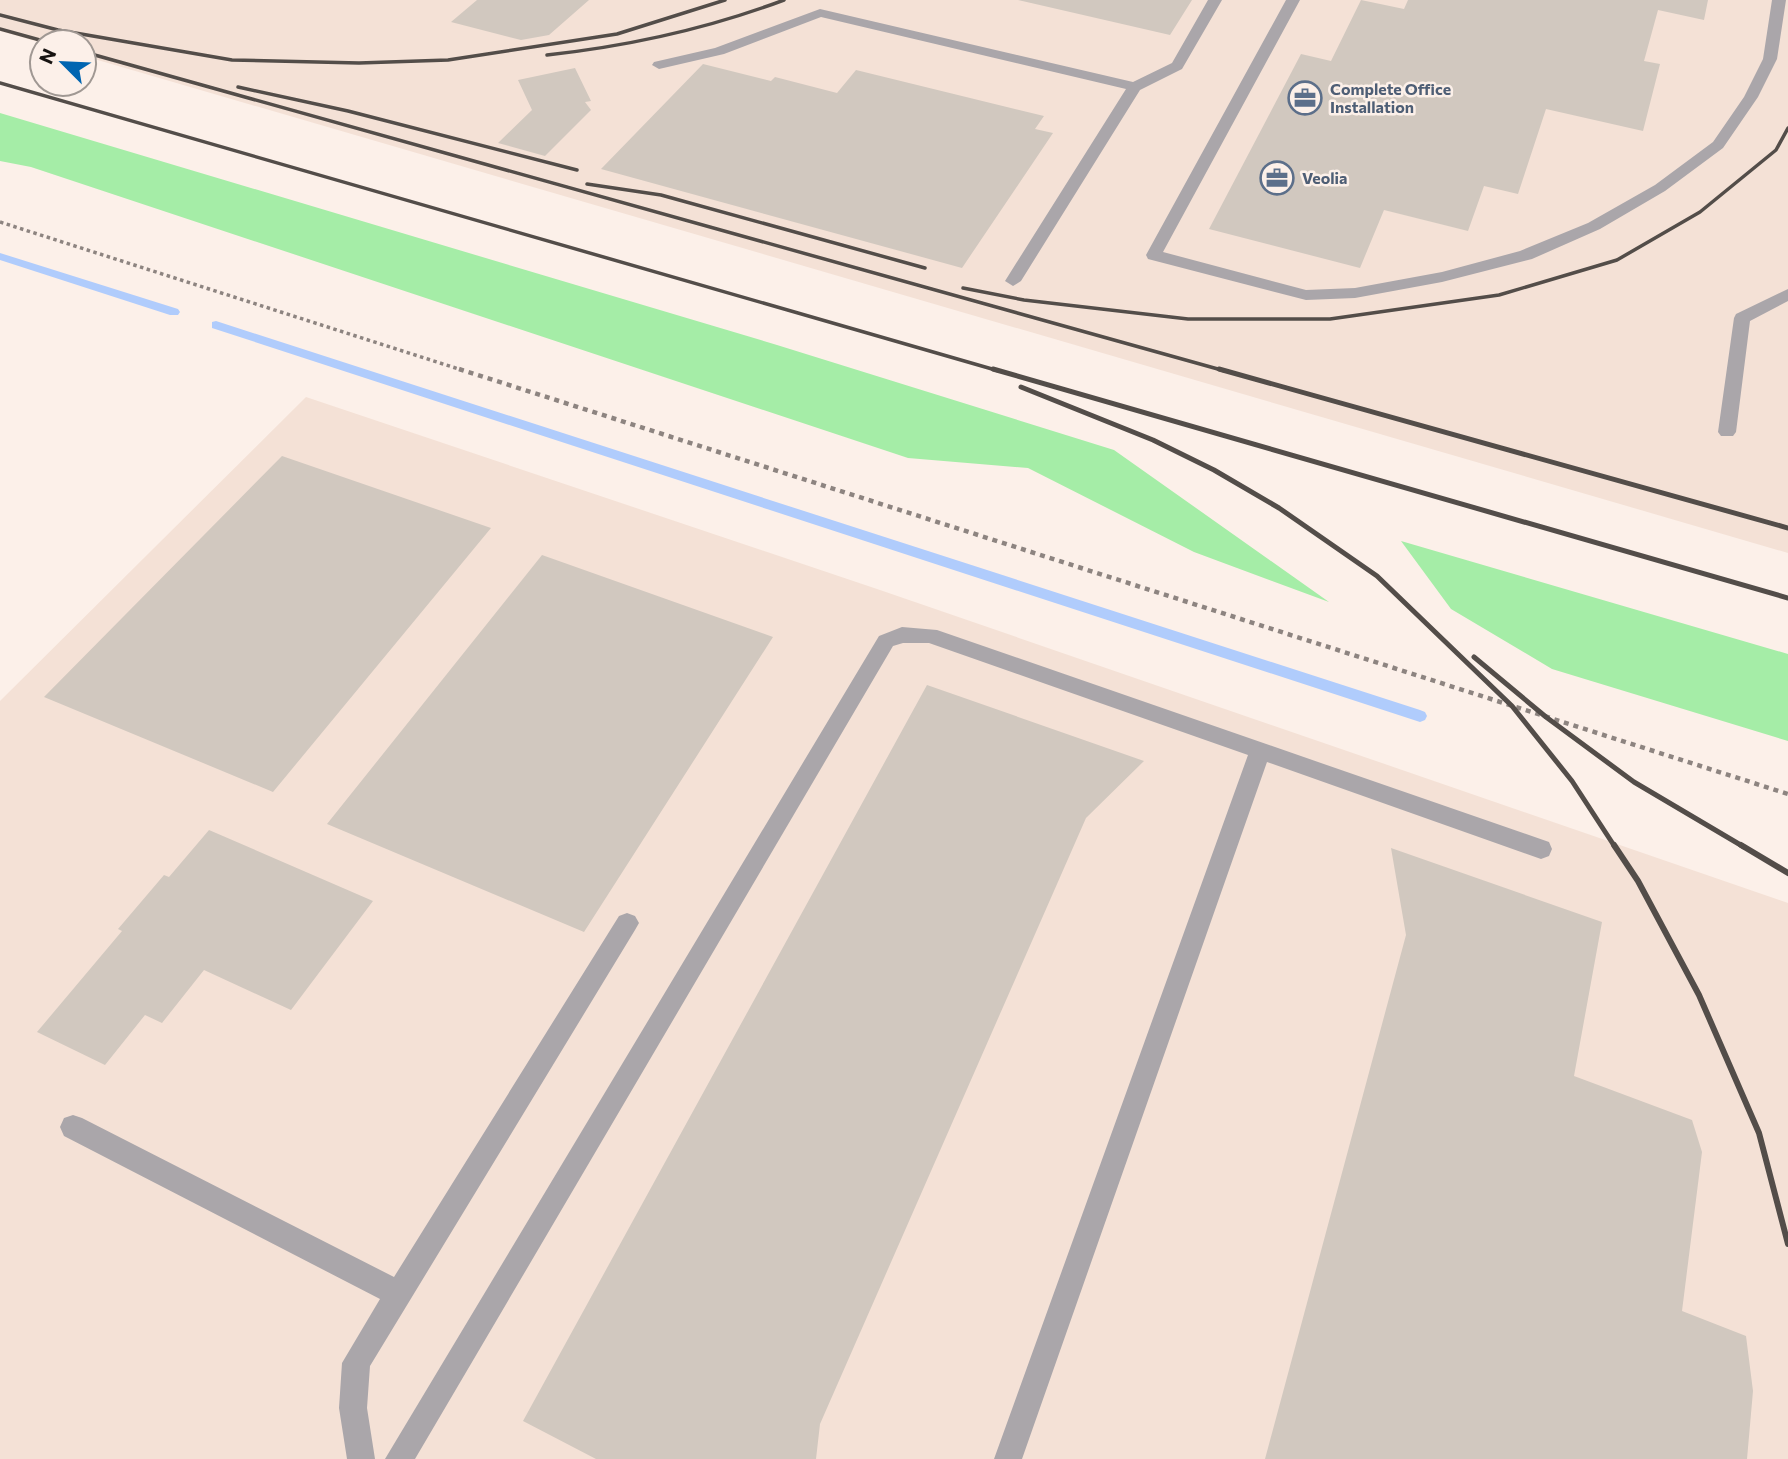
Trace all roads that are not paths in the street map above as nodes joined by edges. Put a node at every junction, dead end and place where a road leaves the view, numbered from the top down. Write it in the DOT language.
graph roads {
  1 [pos="1215,0"];
  2 [pos="1293,0"];
  3 [pos="1779,0"];
  4 [pos="659,65"];
  5 [pos="1135,87"];
  6 [pos="1013,281"];
  7 [pos="1788,294"];
  8 [pos="1727,432"];
  9 [pos="1260,751"];
  10 [pos="1541,849"];
  11 [pos="627,923"];
  12 [pos="73,1127"];
  13 [pos="399,1294"];
  14 [pos="361,1459"];
  15 [pos="400,1459"];
  16 [pos="1008,1459"];
  1 -- 5 [label="lane"];
  2 -- 3 [label="lane"];
  4 -- 5 [label="lane"];
  5 -- 6 [label="lane"];
  7 -- 8 [label="lane"];
  9 -- 10 [label="lane"];
  9 -- 15 [label="lane"];
  9 -- 16 [label="lane"];
  11 -- 13 [label="lane"];
  12 -- 13 [label="lane"];
  13 -- 14 [label="lane"];
}
